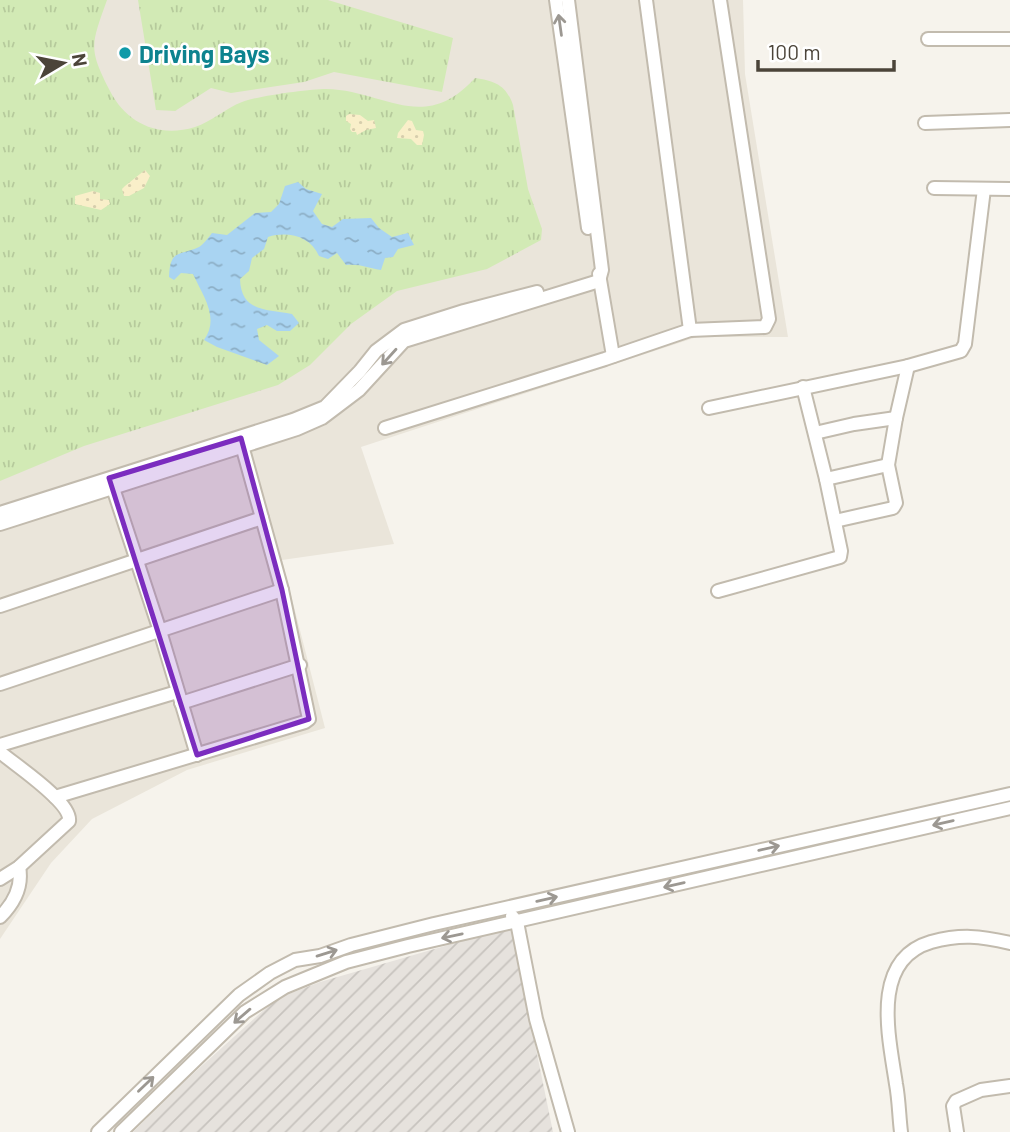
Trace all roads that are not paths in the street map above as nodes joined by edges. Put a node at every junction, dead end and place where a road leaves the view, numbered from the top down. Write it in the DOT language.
graph roads {
  1 [pos="556,0"];
  2 [pos="568,0"];
  3 [pos="646,0"];
  4 [pos="720,0"];
  5 [pos="928,39"];
  6 [pos="1010,39"];
  7 [pos="1010,120"];
  8 [pos="925,123"];
  9 [pos="934,188"];
  10 [pos="984,189"];
  11 [pos="1010,190"];
  12 [pos="595,276"];
  13 [pos="690,330"];
  14 [pos="609,358"];
  15 [pos="908,366"];
  16 [pos="803,387"];
  17 [pos="709,408"];
  18 [pos="896,418"];
  19 [pos="385,428"];
  20 [pos="815,433"];
  21 [pos="242,443"];
  22 [pos="888,465"];
  23 [pos="826,479"];
  24 [pos="111,483"];
  25 [pos="0,513"];
  26 [pos="262,518"];
  27 [pos="835,522"];
  28 [pos="0,524"];
  29 [pos="135,561"];
  30 [pos="282,590"];
  31 [pos="718,591"];
  32 [pos="0,606"];
  33 [pos="160,631"];
  34 [pos="299,664"];
  35 [pos="0,684"];
  36 [pos="179,698"];
  37 [pos="0,745"];
  38 [pos="0,752"];
  39 [pos="197,755"];
  40 [pos="1010,794"];
  41 [pos="55,797"];
  42 [pos="1010,808"];
  43 [pos="19,867"];
  44 [pos="0,879"];
  45 [pos="506,908"];
  46 [pos="0,917"];
  47 [pos="517,922"];
  48 [pos="1010,943"];
  49 [pos="1010,1086"];
  50 [pos="98,1132"];
  51 [pos="121,1132"];
  52 [pos="568,1132"];
  53 [pos="901,1132"];
  54 [pos="957,1132"];
  12 -- 1 [label="street, one-way"];
  2 -- 12 [label="street"];
  3 -- 13 [label="street"];
  4 -- 13 [label="street"];
  5 -- 6 [label="street"];
  7 -- 8 [label="street"];
  9 -- 10 [label="street"];
  10 -- 11 [label="street"];
  10 -- 15 [label="street"];
  12 -- 14 [label="street"];
  12 -- 21 [label="street"];
  13 -- 14 [label="street"];
  14 -- 19 [label="street"];
  15 -- 16 [label="street"];
  15 -- 18 [label="street"];
  16 -- 17 [label="street"];
  16 -- 20 [label="street"];
  18 -- 20 [label="street"];
  18 -- 22 [label="street"];
  20 -- 23 [label="street"];
  21 -- 24 [label="street"];
  21 -- 26 [label="street"];
  22 -- 23 [label="street"];
  22 -- 27 [label="street"];
  23 -- 27 [label="street"];
  24 -- 25 [label="street"];
  24 -- 28 [label="street"];
  24 -- 29 [label="street"];
  26 -- 29 [label="street"];
  26 -- 30 [label="street"];
  27 -- 31 [label="street"];
  29 -- 32 [label="street"];
  29 -- 33 [label="street"];
  30 -- 33 [label="street"];
  30 -- 34 [label="street"];
  33 -- 35 [label="street"];
  33 -- 36 [label="street"];
  34 -- 36 [label="street"];
  34 -- 39 [label="street"];
  36 -- 37 [label="street"];
  36 -- 39 [label="street"];
  38 -- 41 [label="street"];
  39 -- 41 [label="street"];
  45 -- 40 [label="street, one-way"];
  41 -- 43 [label="street"];
  42 -- 47 [label="street, one-way"];
  43 -- 44 [label="street"];
  43 -- 46 [label="street"];
  45 -- 47 [label="street"];
  50 -- 45 [label="street, one-way"];
  47 -- 51 [label="street, one-way"];
  47 -- 52 [label="street"];
  48 -- 53 [label="street"];
  49 -- 54 [label="street"];
}
